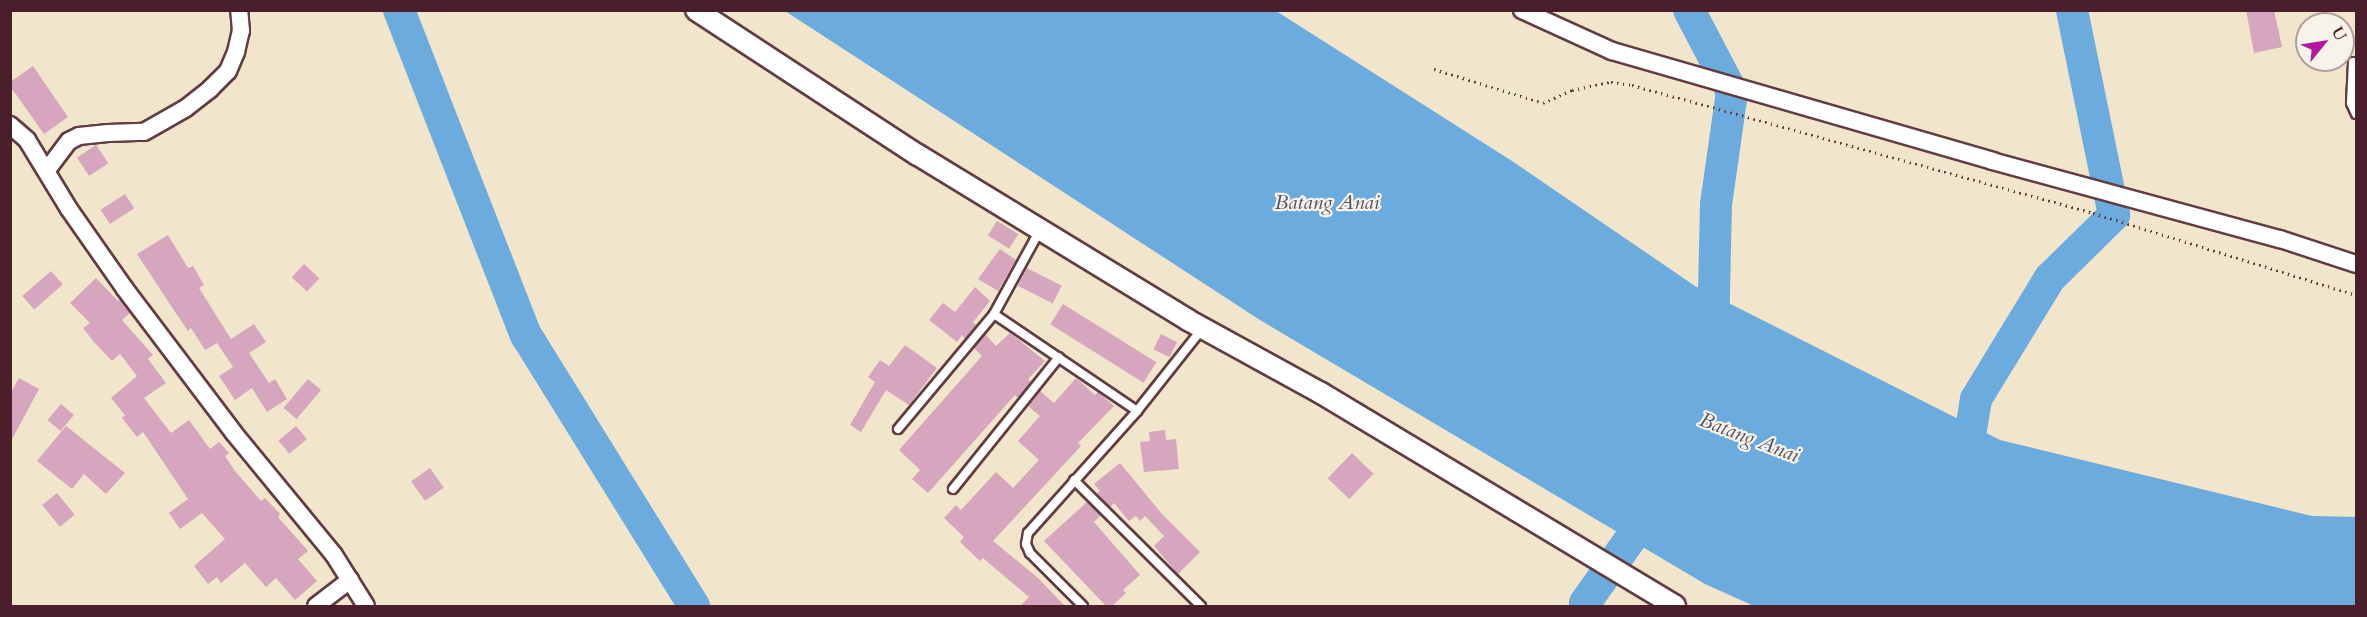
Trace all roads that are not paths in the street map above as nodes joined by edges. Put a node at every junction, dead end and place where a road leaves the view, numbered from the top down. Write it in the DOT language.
graph roads {
  1 [pos="239,10"];
  2 [pos="696,10"];
  3 [pos="1522,10"];
  4 [pos="2353,72"];
  5 [pos="2356,114"];
  6 [pos="10,124"];
  7 [pos="47,170"];
  8 [pos="1040,230"];
  9 [pos="2356,264"];
  10 [pos="994,314"];
  11 [pos="1202,328"];
  12 [pos="1059,357"];
  13 [pos="1137,411"];
  14 [pos="898,429"];
  15 [pos="1074,480"];
  16 [pos="953,489"];
  17 [pos="350,580"];
  18 [pos="316,606"];
  19 [pos="366,606"];
  20 [pos="1083,606"];
  21 [pos="1201,606"];
  22 [pos="1674,606"];
  1 -- 7 [label="street"];
  2 -- 8 [label="street"];
  3 -- 9 [label="street"];
  4 -- 5 [label="lane"];
  6 -- 7 [label="street"];
  7 -- 17 [label="street"];
  8 -- 10 [label="lane"];
  8 -- 11 [label="street"];
  10 -- 12 [label="lane"];
  10 -- 14 [label="lane"];
  11 -- 13 [label="lane"];
  11 -- 22 [label="street"];
  12 -- 13 [label="lane"];
  12 -- 16 [label="lane"];
  13 -- 15 [label="lane"];
  15 -- 20 [label="lane"];
  15 -- 21 [label="lane"];
  17 -- 18 [label="street"];
  17 -- 19 [label="street"];
}
